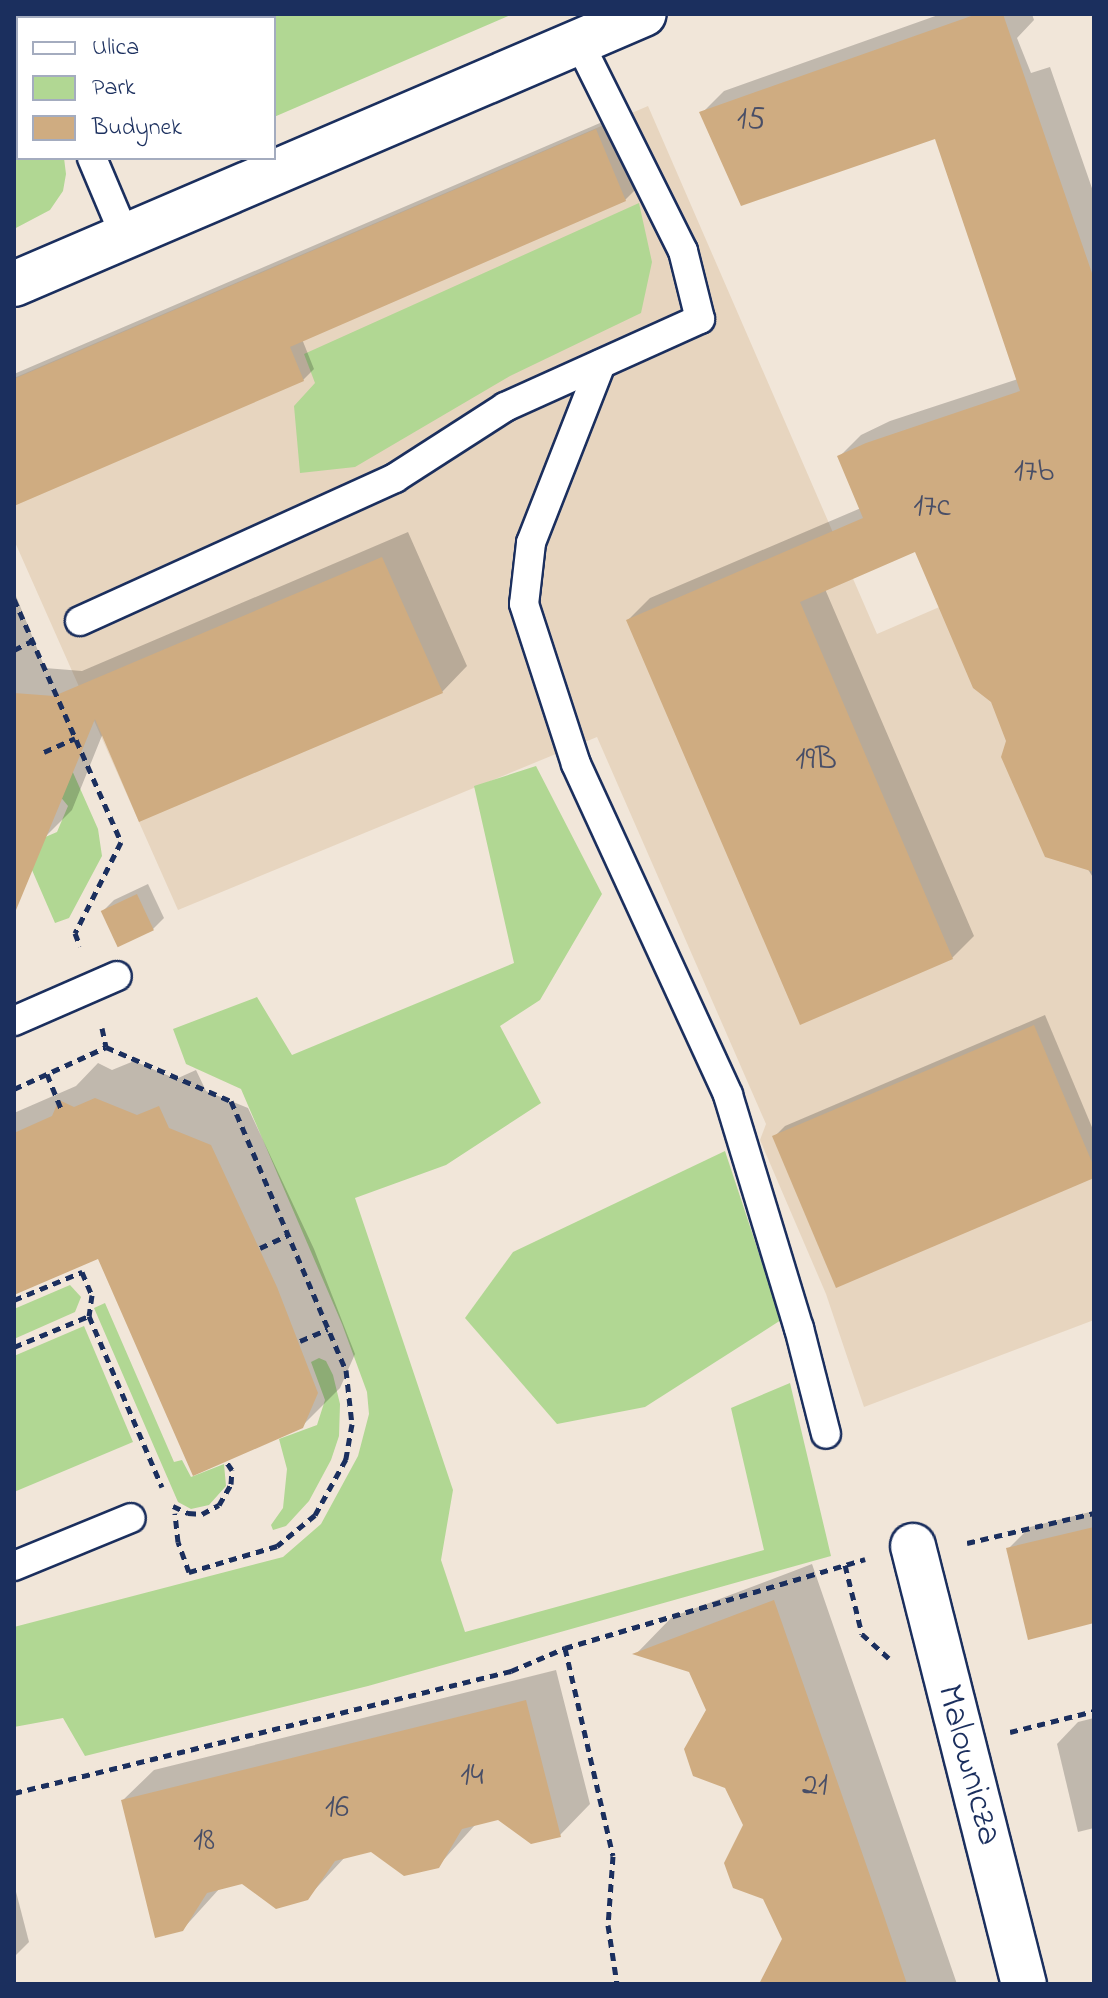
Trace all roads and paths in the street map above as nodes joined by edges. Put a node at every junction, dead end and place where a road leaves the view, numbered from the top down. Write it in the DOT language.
graph roads {
  1 [pos="644,14"];
  2 [pos="578,40"];
  3 [pos="93,160"];
  4 [pos="125,236"];
  5 [pos="14,284"];
  6 [pos="601,364"];
  7 [pos="14,599"];
  8 [pos="80,621"];
  9 [pos="32,641"];
  10 [pos="14,650"];
  11 [pos="75,738"];
  12 [pos="44,752"];
  13 [pos="106,981"];
  14 [pos="14,1021"];
  15 [pos="106,1047"];
  16 [pos="47,1074"];
  17 [pos="14,1089"];
  18 [pos="61,1108"];
  19 [pos="288,1235"];
  20 [pos="260,1248"];
  21 [pos="14,1300"];
  22 [pos="89,1316"];
  23 [pos="328,1329"];
  24 [pos="300,1341"];
  25 [pos="14,1347"];
  26 [pos="826,1434"];
  27 [pos="226,1461"];
  28 [pos="164,1492"];
  29 [pos="169,1502"];
  30 [pos="175,1508"];
  31 [pos="1094,1513"];
  32 [pos="131,1518"];
  33 [pos="967,1543"];
  34 [pos="913,1546"];
  35 [pos="845,1565"];
  36 [pos="14,1566"];
  37 [pos="565,1648"];
  38 [pos="444,1688"];
  39 [pos="446,1696"];
  40 [pos="1094,1711"];
  41 [pos="316,1719"];
  42 [pos="318,1728"];
  43 [pos="1003,1734"];
  44 [pos="187,1751"];
  45 [pos="191,1761"];
  46 [pos="14,1793"];
  47 [pos="617,1984"];
  48 [pos="1024,1984"];
  1 -- 2 [label="street"];
  2 -- 4 [label="street"];
  2 -- 6 [label="lane"];
  3 -- 4 [label="lane"];
  4 -- 5 [label="street"];
  6 -- 8 [label="lane"];
  6 -- 26 [label="lane"];
  7 -- 9 [label="path"];
  9 -- 10 [label="path"];
  9 -- 11 [label="path"];
  11 -- 12 [label="path"];
  11 -- 13 [label="path"];
  13 -- 14 [label="lane"];
  13 -- 15 [label="path"];
  15 -- 16 [label="path"];
  15 -- 19 [label="path"];
  16 -- 17 [label="path"];
  16 -- 18 [label="path"];
  19 -- 20 [label="path"];
  19 -- 23 [label="path"];
  21 -- 22 [label="path"];
  22 -- 25 [label="path"];
  22 -- 28 [label="path"];
  23 -- 24 [label="path"];
  23 -- 30 [label="path"];
  27 -- 30 [label="path"];
  29 -- 30 [label="path"];
  31 -- 33 [label="path"];
  32 -- 36 [label="lane"];
  34 -- 48 [label="street, Malownicza"];
  35 -- 37 [label="path"];
  37 -- 38 [label="path"];
  37 -- 47 [label="path"];
  38 -- 39 [label="path"];
  38 -- 41 [label="path"];
  40 -- 43 [label="path"];
  41 -- 42 [label="path"];
  41 -- 44 [label="path"];
  44 -- 45 [label="path"];
  44 -- 46 [label="path"];
}
